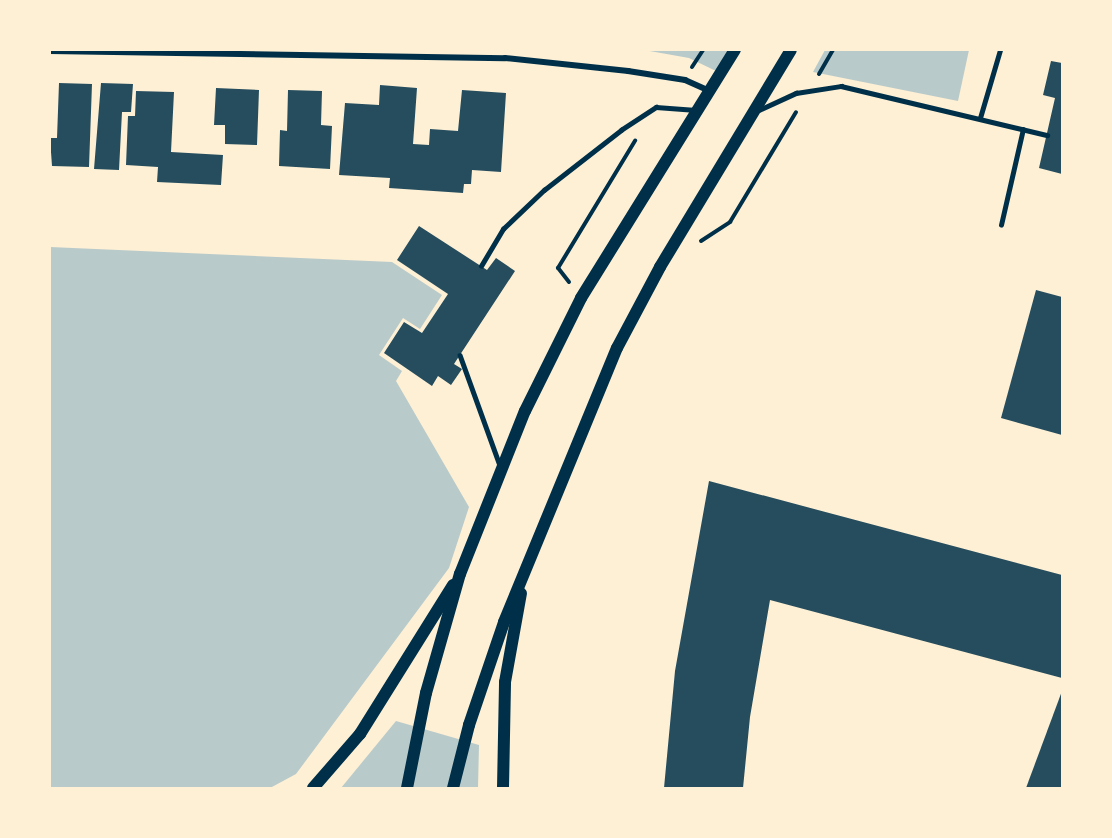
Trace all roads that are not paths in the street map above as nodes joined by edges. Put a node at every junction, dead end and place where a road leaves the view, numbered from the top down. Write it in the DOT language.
graph roads {
  1 [pos="735,50"];
  2 [pos="791,50"];
  3 [pos="1000,50"];
  4 [pos="50,51"];
  5 [pos="267,51"];
  6 [pos="710,91"];
  7 [pos="699,110"];
  8 [pos="751,114"];
  9 [pos="980,118"];
  10 [pos="1023,129"];
  11 [pos="1047,135"];
  12 [pos="1001,225"];
  13 [pos="481,266"];
  14 [pos="460,355"];
  15 [pos="501,469"];
  16 [pos="526,569"];
  17 [pos="460,574"];
  18 [pos="313,789"];
  19 [pos="407,789"];
  20 [pos="453,789"];
  21 [pos="503,789"];
  1 -- 6 [label="main road"];
  2 -- 8 [label="main road"];
  3 -- 9 [label="lane"];
  4 -- 5 [label="street"];
  5 -- 6 [label="street"];
  6 -- 7 [label="main road"];
  7 -- 13 [label="lane"];
  7 -- 15 [label="main road"];
  8 -- 9 [label="lane"];
  8 -- 16 [label="main road"];
  9 -- 10 [label="lane"];
  10 -- 11 [label="lane"];
  10 -- 12 [label="lane"];
  14 -- 15 [label="lane"];
  15 -- 17 [label="main road"];
  16 -- 20 [label="main road"];
  16 -- 21 [label="main road"];
  17 -- 18 [label="main road"];
  17 -- 19 [label="main road"];
}
